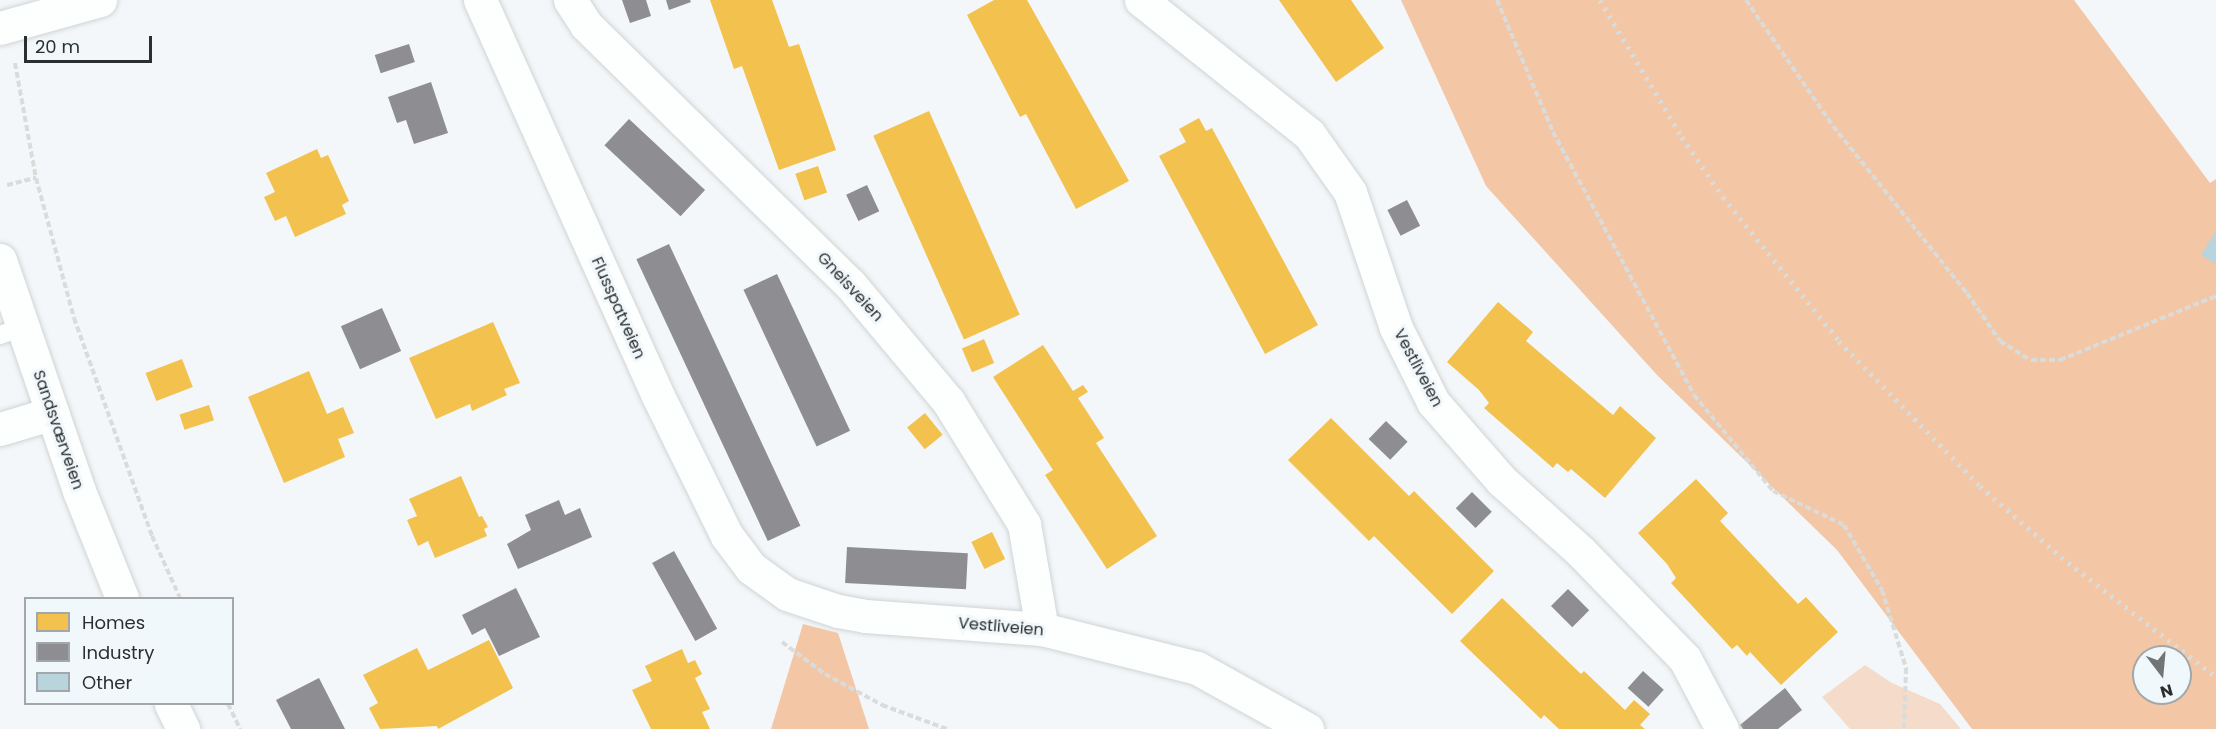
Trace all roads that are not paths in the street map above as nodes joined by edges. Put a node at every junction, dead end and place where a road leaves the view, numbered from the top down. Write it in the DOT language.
graph roads {
  1 [pos="100,0"];
  2 [pos="480,0"];
  3 [pos="570,0"];
  4 [pos="1141,0"];
  5 [pos="0,28"];
  6 [pos="0,260"];
  7 [pos="11,331"];
  8 [pos="52,413"];
  9 [pos="0,429"];
  10 [pos="787,594"];
  11 [pos="122,597"];
  12 [pos="1042,629"];
  13 [pos="171,705"];
  14 [pos="183,729"];
  15 [pos="1307,729"];
  16 [pos="1722,729"];
  1 -- 5 [label="street"];
  2 -- 10 [label="street, Flusspatveien"];
  3 -- 12 [label="street, Gneisveien"];
  4 -- 16 [label="street, Vestliveien"];
  6 -- 7 [label="street, Sandsværveien"];
  7 -- 8 [label="street, Sandsværveien"];
  8 -- 9 [label="street"];
  8 -- 11 [label="street, Sandsværveien"];
  10 -- 12 [label="street, Vestliveien"];
  12 -- 15 [label="street, Vestliveien"];
  13 -- 14 [label="street"];
}
